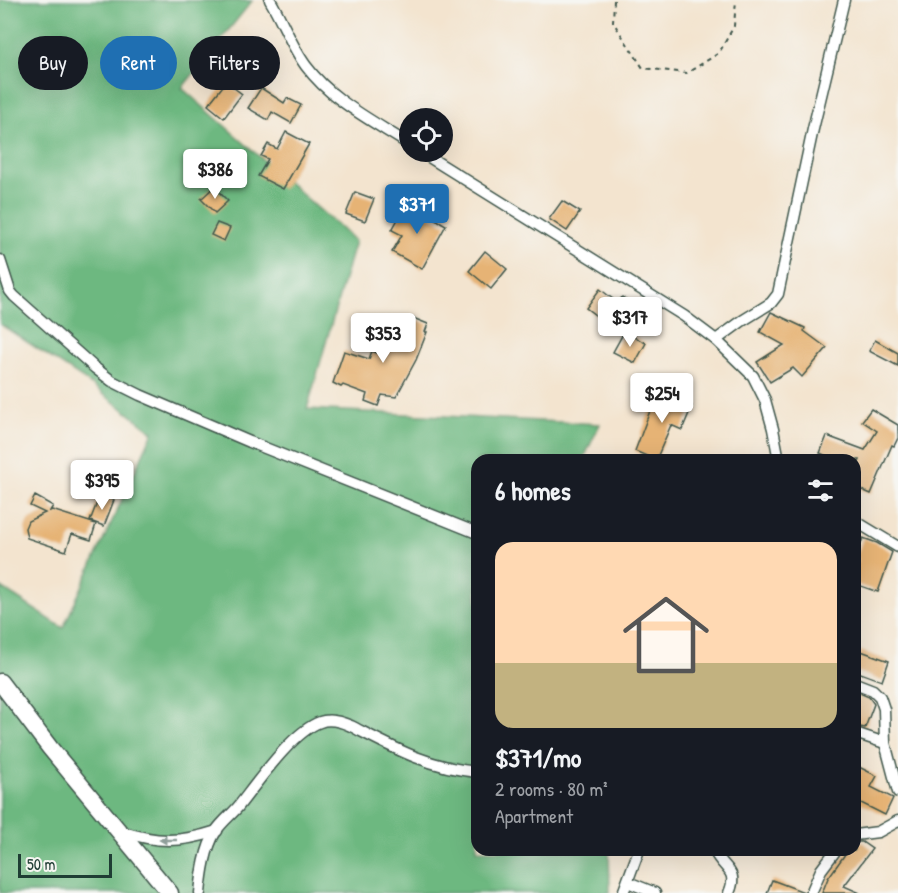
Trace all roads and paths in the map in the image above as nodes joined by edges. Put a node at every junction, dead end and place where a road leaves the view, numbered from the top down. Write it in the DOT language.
graph roads {
  1 [pos="270,0"];
  2 [pos="614,0"];
  3 [pos="736,0"];
  4 [pos="844,0"];
  5 [pos="399,138"];
  6 [pos="437,162"];
  7 [pos="0,260"];
  8 [pos="716,340"];
  9 [pos="777,454"];
  10 [pos="861,525"];
  11 [pos="471,531"];
  12 [pos="898,547"];
  13 [pos="0,682"];
  14 [pos="861,685"];
  15 [pos="861,735"];
  16 [pos="885,744"];
  17 [pos="471,771"];
  18 [pos="898,792"];
  19 [pos="898,821"];
  20 [pos="120,831"];
  21 [pos="216,831"];
  22 [pos="861,834"];
  23 [pos="637,856"];
  24 [pos="717,856"];
  25 [pos="832,856"];
  26 [pos="626,888"];
  27 [pos="170,893"];
  28 [pos="200,893"];
  29 [pos="655,893"];
  30 [pos="729,893"];
  31 [pos="811,893"];
  1 -- 5 [label="street"];
  2 -- 3 [label="path"];
  4 -- 8 [label="street"];
  6 -- 8 [label="street"];
  7 -- 11 [label="street"];
  8 -- 9 [label="street"];
  10 -- 12 [label="street"];
  13 -- 20 [label="main road"];
  14 -- 16 [label="street"];
  15 -- 16 [label="street"];
  16 -- 18 [label="street"];
  17 -- 21 [label="street"];
  19 -- 22 [label="street"];
  21 -- 20 [label="street, one-way"];
  20 -- 27 [label="main road"];
  21 -- 28 [label="street"];
  23 -- 26 [label="street"];
  24 -- 30 [label="street"];
  25 -- 31 [label="street"];
  26 -- 29 [label="street"];
}
